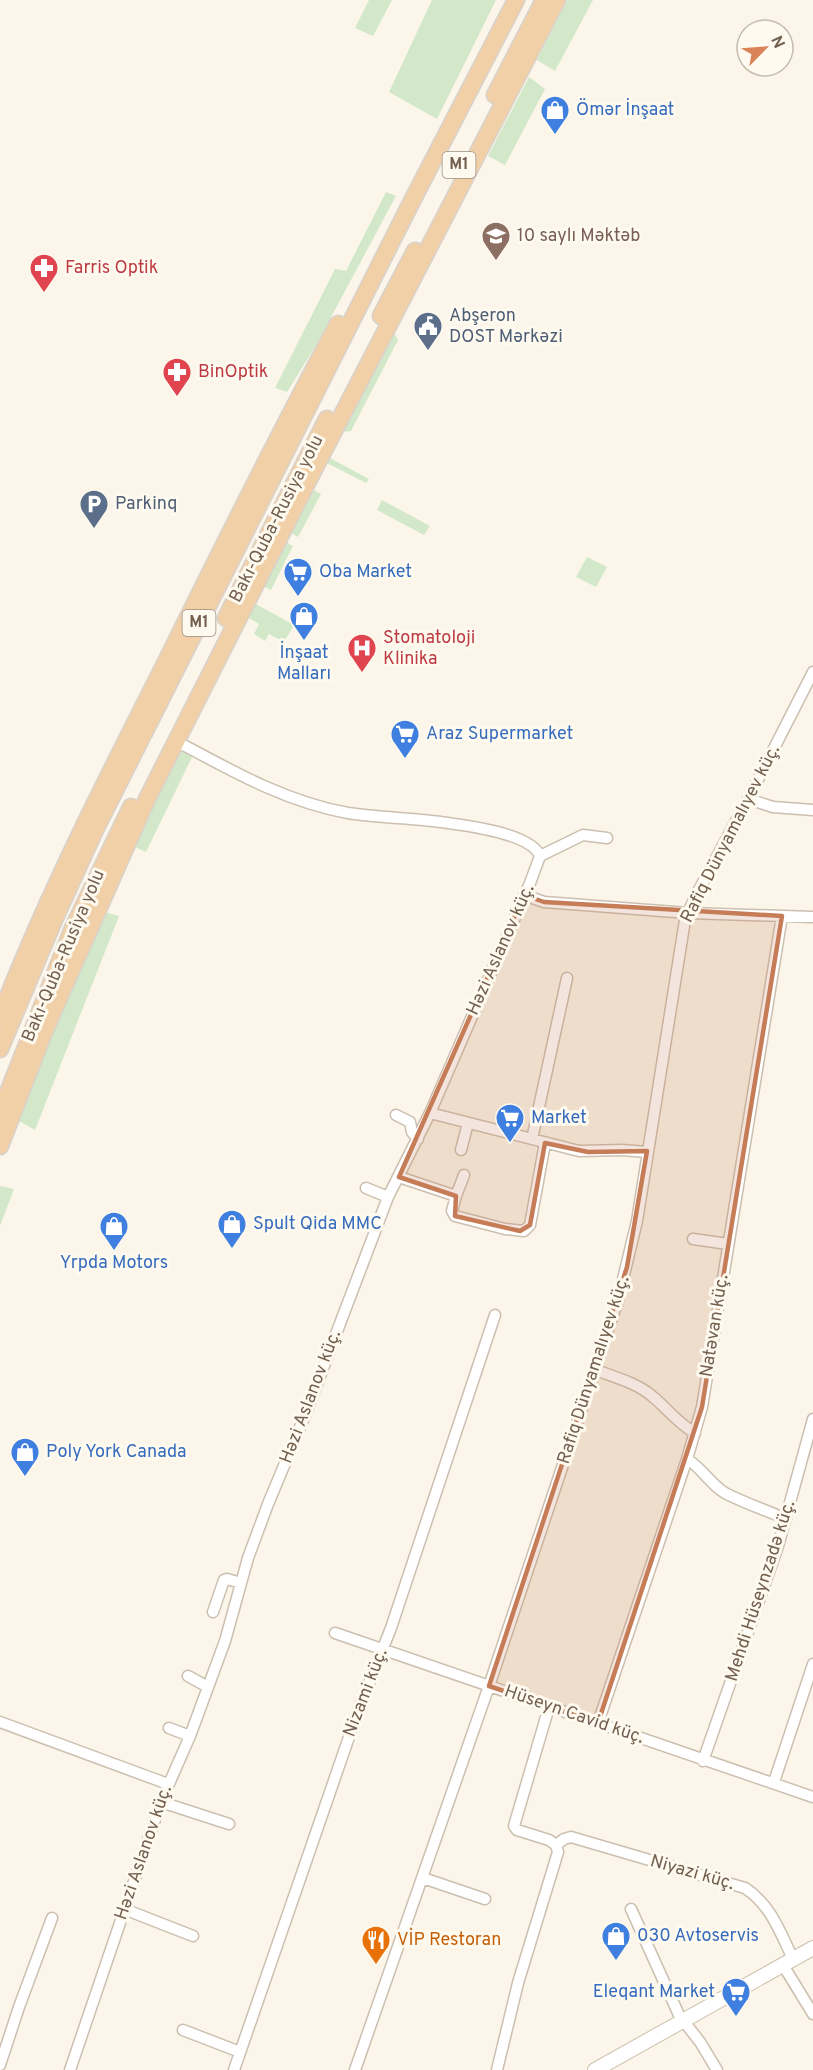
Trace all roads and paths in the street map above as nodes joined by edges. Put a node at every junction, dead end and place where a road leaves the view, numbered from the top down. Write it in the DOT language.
graph roads {
  1 [pos="516,0"];
  2 [pos="544,0"];
  3 [pos="557,0"];
  4 [pos="411,203"];
  5 [pos="813,672"];
  6 [pos="176,741"];
  7 [pos="748,800"];
  8 [pos="813,810"];
  9 [pos="607,838"];
  10 [pos="540,856"];
  11 [pos="524,896"];
  12 [pos="688,913"];
  13 [pos="782,916"];
  14 [pos="813,917"];
  15 [pos="567,978"];
  16 [pos="0,1017"];
  17 [pos="0,1049"];
  18 [pos="0,1113"];
  19 [pos="430,1113"];
  20 [pos="396,1115"];
  21 [pos="468,1123"];
  22 [pos="418,1139"];
  23 [pos="532,1139"];
  24 [pos="545,1143"];
  25 [pos="0,1146"];
  26 [pos="462,1150"];
  27 [pos="647,1152"];
  28 [pos="464,1175"];
  29 [pos="399,1178"];
  30 [pos="366,1188"];
  31 [pos="456,1196"];
  32 [pos="388,1197"];
  33 [pos="693,1239"];
  34 [pos="728,1244"];
  35 [pos="495,1315"];
  36 [pos="596,1370"];
  37 [pos="813,1419"];
  38 [pos="695,1433"];
  39 [pos="687,1459"];
  40 [pos="786,1519"];
  41 [pos="241,1583"];
  42 [pos="213,1612"];
  43 [pos="335,1633"];
  44 [pos="383,1651"];
  45 [pos="813,1664"];
  46 [pos="188,1676"];
  47 [pos="489,1686"];
  48 [pos="208,1687"];
  49 [pos="549,1707"];
  50 [pos="0,1722"];
  51 [pos="598,1723"];
  52 [pos="169,1728"];
  53 [pos="190,1736"];
  54 [pos="703,1761"];
  55 [pos="774,1782"];
  56 [pos="168,1784"];
  57 [pos="813,1797"];
  58 [pos="161,1802"];
  59 [pos="229,1824"];
  60 [pos="556,1845"];
  61 [pos="423,1878"];
  62 [pos="485,1899"];
  63 [pos="124,1909"];
  64 [pos="631,1909"];
  65 [pos="52,1918"];
  66 [pos="193,1936"];
  67 [pos="813,1948"];
  68 [pos="788,1962"];
  69 [pos="813,2014"];
  70 [pos="683,2021"];
  71 [pos="183,2030"];
  72 [pos="240,2052"];
  73 [pos="0,2065"];
  74 [pos="70,2070"];
  75 [pos="234,2070"];
  76 [pos="355,2070"];
  77 [pos="497,2070"];
  78 [pos="595,2070"];
  79 [pos="717,2070"];
  1 -- 4 [label="highway, Bakı-Quba-Rusiya yolu / M1"];
  2 -- 18 [label="highway, Bakı-Quba-Rusiya yolu / M1"];
  3 -- 6 [label="highway"];
  4 -- 16 [label="highway"];
  4 -- 17 [label="highway, Bakı-Quba-Rusiya yolu / M1"];
  5 -- 7 [label="street, Rafiq Dünyamalıyev küç."];
  6 -- 10 [label="street"];
  6 -- 25 [label="highway"];
  7 -- 8 [label="street"];
  7 -- 12 [label="street, Rafiq Dünyamalıyev küç."];
  9 -- 10 [label="street"];
  10 -- 11 [label="street, Həzi Aslanov küç."];
  11 -- 12 [label="street"];
  11 -- 19 [label="street, Həzi Aslanov küç."];
  12 -- 13 [label="street"];
  12 -- 27 [label="street, Rafiq Dünyamalıyev küç."];
  13 -- 14 [label="street"];
  13 -- 34 [label="street, Natəvan küç."];
  15 -- 23 [label="street"];
  19 -- 21 [label="street"];
  19 -- 22 [label="street, Həzi Aslanov küç."];
  20 -- 22 [label="street"];
  21 -- 23 [label="street"];
  21 -- 26 [label="street"];
  22 -- 29 [label="street, Həzi Aslanov küç."];
  23 -- 24 [label="street"];
  24 -- 27 [label="street"];
  24 -- 31 [label="street"];
  27 -- 36 [label="street, Rafiq Dünyamalıyev küç."];
  28 -- 31 [label="street"];
  29 -- 31 [label="street"];
  29 -- 32 [label="street, Həzi Aslanov küç."];
  30 -- 32 [label="street"];
  32 -- 41 [label="street, Həzi Aslanov küç."];
  33 -- 34 [label="street"];
  34 -- 38 [label="street, Natəvan küç."];
  35 -- 44 [label="street, Nizami küç."];
  36 -- 38 [label="street"];
  36 -- 47 [label="street, Rafiq Dünyamalıyev küç."];
  37 -- 40 [label="street, Mehdi Hüseynzadə küç."];
  38 -- 39 [label="street, Natəvan küç."];
  39 -- 40 [label="street"];
  39 -- 51 [label="street, Natəvan küç."];
  40 -- 54 [label="street, Mehdi Hüseynzadə küç."];
  41 -- 42 [label="street"];
  41 -- 48 [label="street, Həzi Aslanov küç."];
  43 -- 44 [label="street, Hüseyn Cavid küç."];
  44 -- 47 [label="street, Hüseyn Cavid küç."];
  44 -- 72 [label="street, Nizami küç."];
  45 -- 55 [label="street"];
  46 -- 48 [label="street"];
  47 -- 49 [label="street, Hüseyn Cavid küç."];
  47 -- 61 [label="street, Rafiq Dünyamalıyev küç."];
  48 -- 53 [label="street, Həzi Aslanov küç."];
  49 -- 51 [label="street, Hüseyn Cavid küç."];
  49 -- 60 [label="street, Niyazi küç."];
  50 -- 56 [label="street"];
  51 -- 54 [label="street, Hüseyn Cavid küç."];
  52 -- 53 [label="street"];
  53 -- 56 [label="street, Həzi Aslanov küç."];
  54 -- 55 [label="street, Hüseyn Cavid küç."];
  55 -- 57 [label="street, Hüseyn Cavid küç."];
  56 -- 58 [label="street, Həzi Aslanov küç."];
  58 -- 59 [label="street"];
  58 -- 63 [label="street, Həzi Aslanov küç."];
  60 -- 68 [label="street, Niyazi küç."];
  60 -- 77 [label="street"];
  61 -- 62 [label="street"];
  61 -- 76 [label="street, Rafiq Dünyamalıyev küç."];
  63 -- 66 [label="street"];
  63 -- 74 [label="street, Həzi Aslanov küç."];
  64 -- 70 [label="street"];
  65 -- 73 [label="street"];
  67 -- 68 [label="main road"];
  68 -- 69 [label="street, Niyazi küç."];
  68 -- 70 [label="main road"];
  70 -- 78 [label="main road"];
  70 -- 79 [label="street"];
  71 -- 72 [label="street"];
  72 -- 75 [label="street, Nizami küç."];
}
